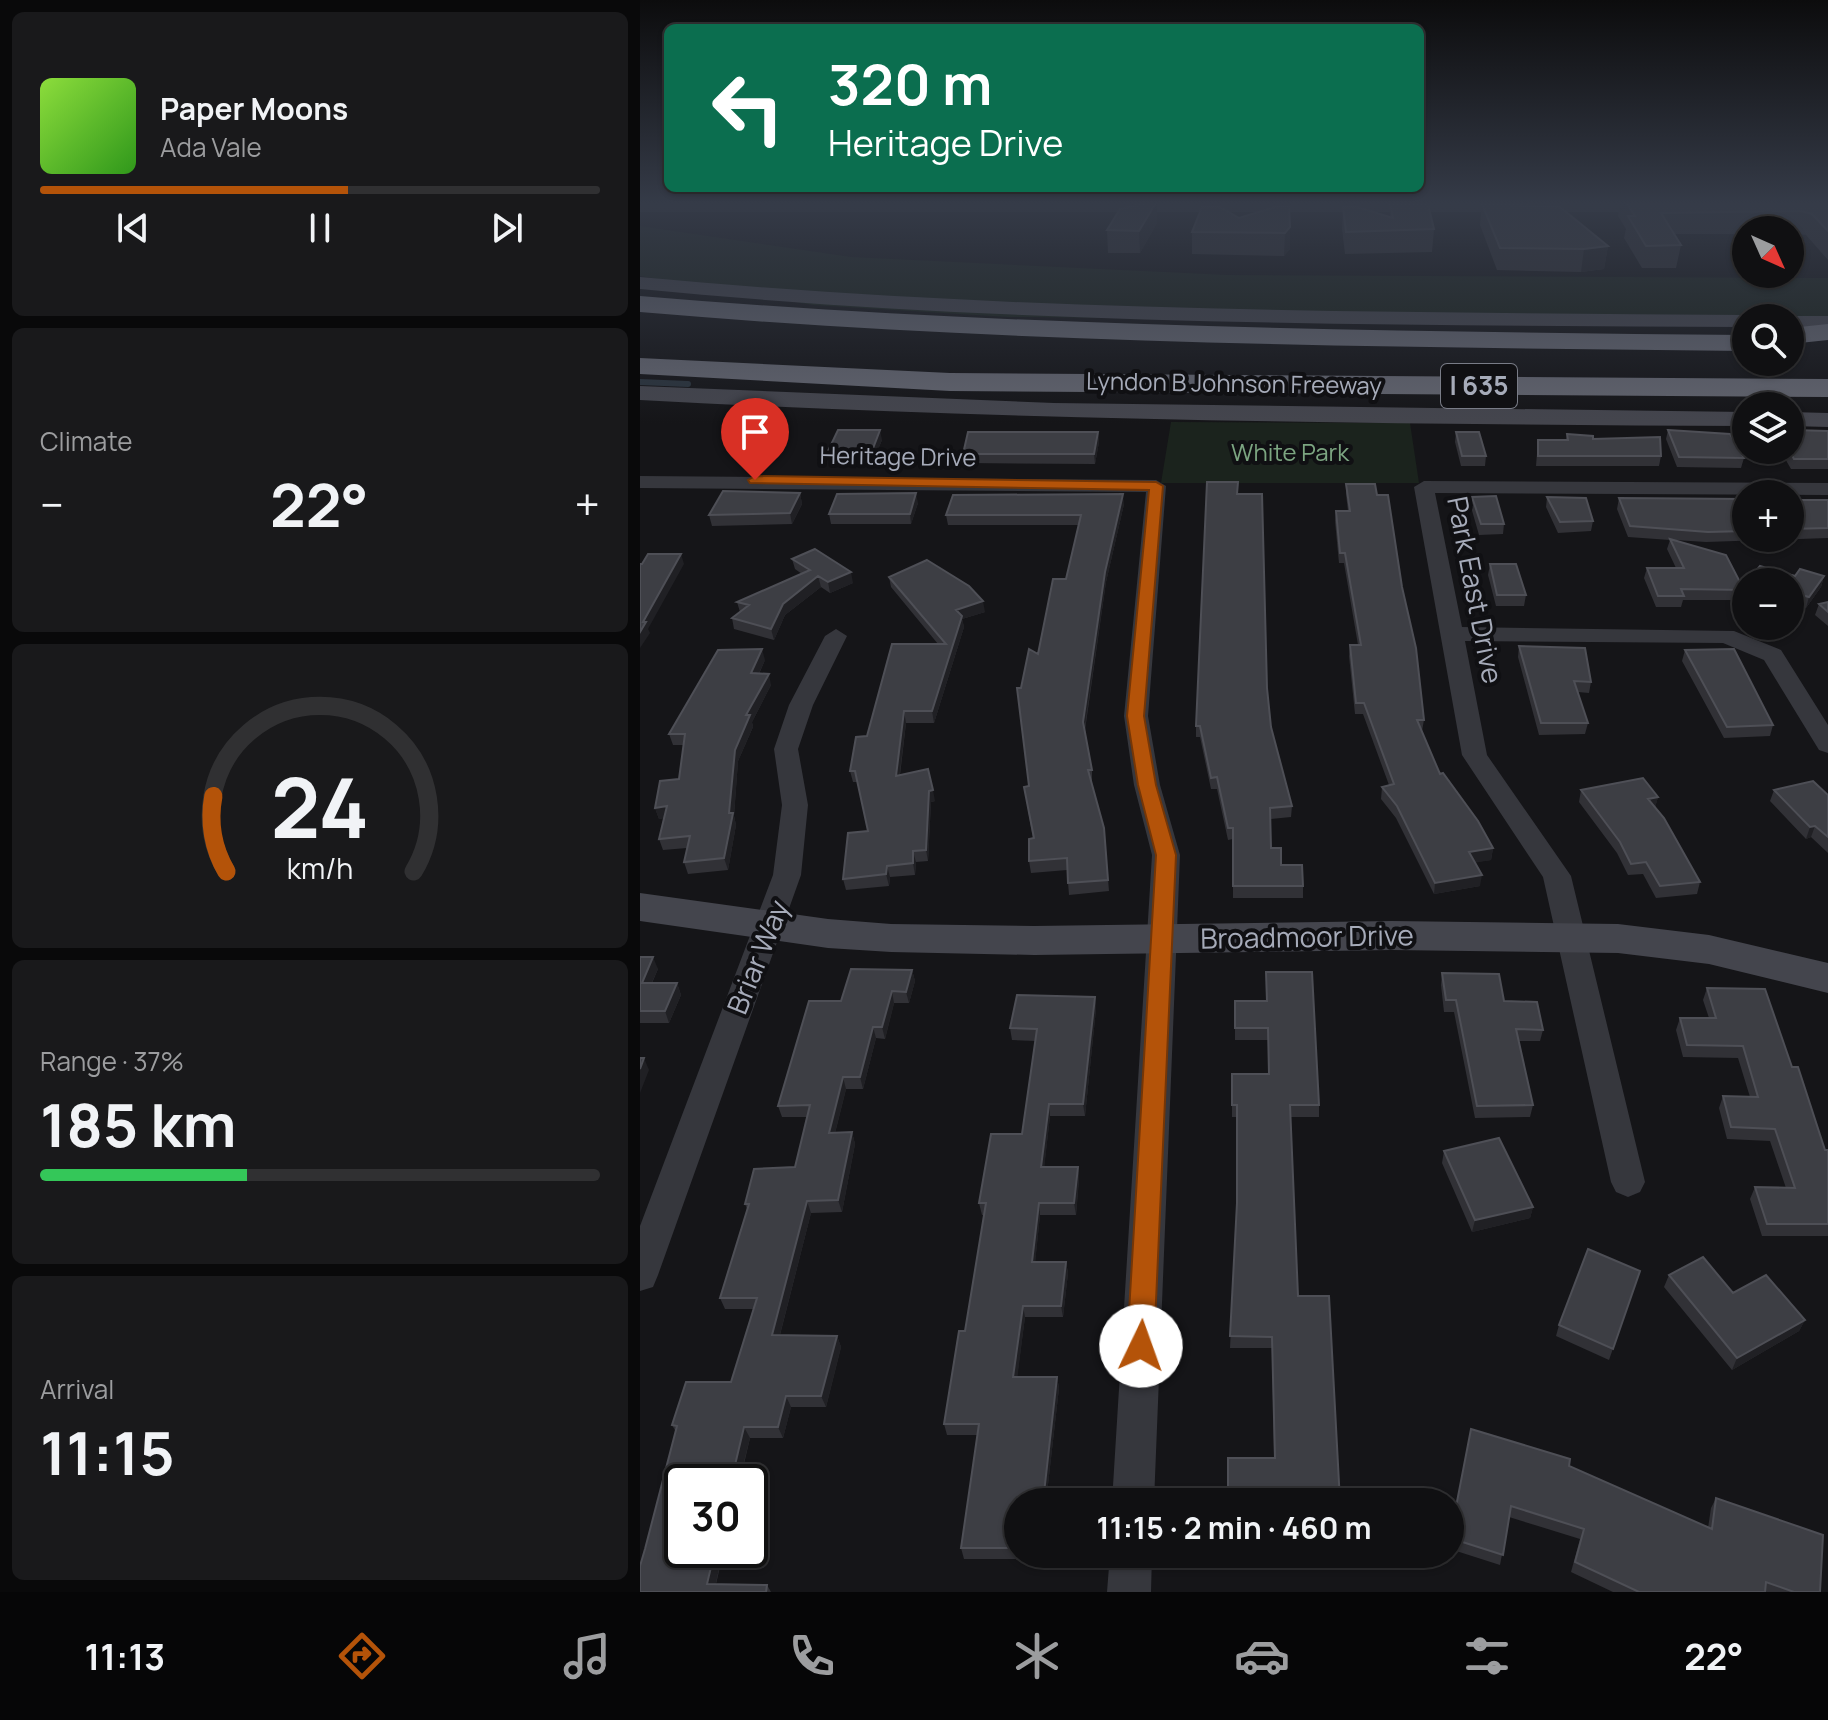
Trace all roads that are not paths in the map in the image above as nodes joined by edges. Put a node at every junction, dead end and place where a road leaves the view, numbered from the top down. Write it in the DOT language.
graph roads {
  1 [pos="640,283"];
  2 [pos="640,304"];
  3 [pos="1804,322"];
  4 [pos="1828,322"];
  5 [pos="1828,332"];
  6 [pos="1804,335"];
  7 [pos="1732,337"];
  8 [pos="1732,337"];
  9 [pos="1804,343"];
  10 [pos="1828,344"];
  11 [pos="640,366"];
  12 [pos="950,382"];
  13 [pos="1828,388"];
  14 [pos="640,393"];
  15 [pos="1732,408"];
  16 [pos="1804,413"];
  17 [pos="1828,417"];
  18 [pos="1804,418"];
  19 [pos="1732,419"];
  20 [pos="640,482"];
  21 [pos="1828,489"];
  22 [pos="1454,634"];
  23 [pos="836,636"];
  24 [pos="1828,745"];
  25 [pos="640,907"];
  26 [pos="766,927"];
  27 [pos="1572,937"];
  28 [pos="1159,940"];
  29 [pos="1828,978"];
  30 [pos="1628,1182"];
  31 [pos="640,1275"];
  32 [pos="1134,1488"];
  33 [pos="1130,1568"];
  34 [pos="1129,1592"];
  1 -- 7 [label="main road, Lyndon B Johnson Freeway"];
  2 -- 8 [label="highway, Lyndon B Johnson Freeway / I 635"];
  3 -- 4 [label="main road"];
  5 -- 6 [label="highway"];
  9 -- 10 [label="highway"];
  11 -- 12 [label="highway, Lyndon B Johnson Freeway / I 635"];
  12 -- 13 [label="highway, Lyndon B Johnson Freeway / I 635"];
  12 -- 15 [label="highway"];
  14 -- 19 [label="main road, Lyndon B Johnson Freeway"];
  16 -- 17 [label="highway"];
  17 -- 18 [label="main road"];
  20 -- 28 [label="street, Heritage Drive"];
  21 -- 22 [label="street, Park East Drive"];
  22 -- 24 [label="street"];
  22 -- 27 [label="street, Park East Drive"];
  23 -- 26 [label="street, Briar Way"];
  25 -- 26 [label="main road, Broadmoor Drive"];
  26 -- 28 [label="main road, Broadmoor Drive"];
  26 -- 31 [label="street, Briar Way"];
  27 -- 28 [label="main road, Broadmoor Drive"];
  27 -- 29 [label="main road, Broadmoor Drive"];
  27 -- 30 [label="street, Park East Drive"];
  28 -- 32 [label="street"];
  33 -- 34 [label="street"];
}
